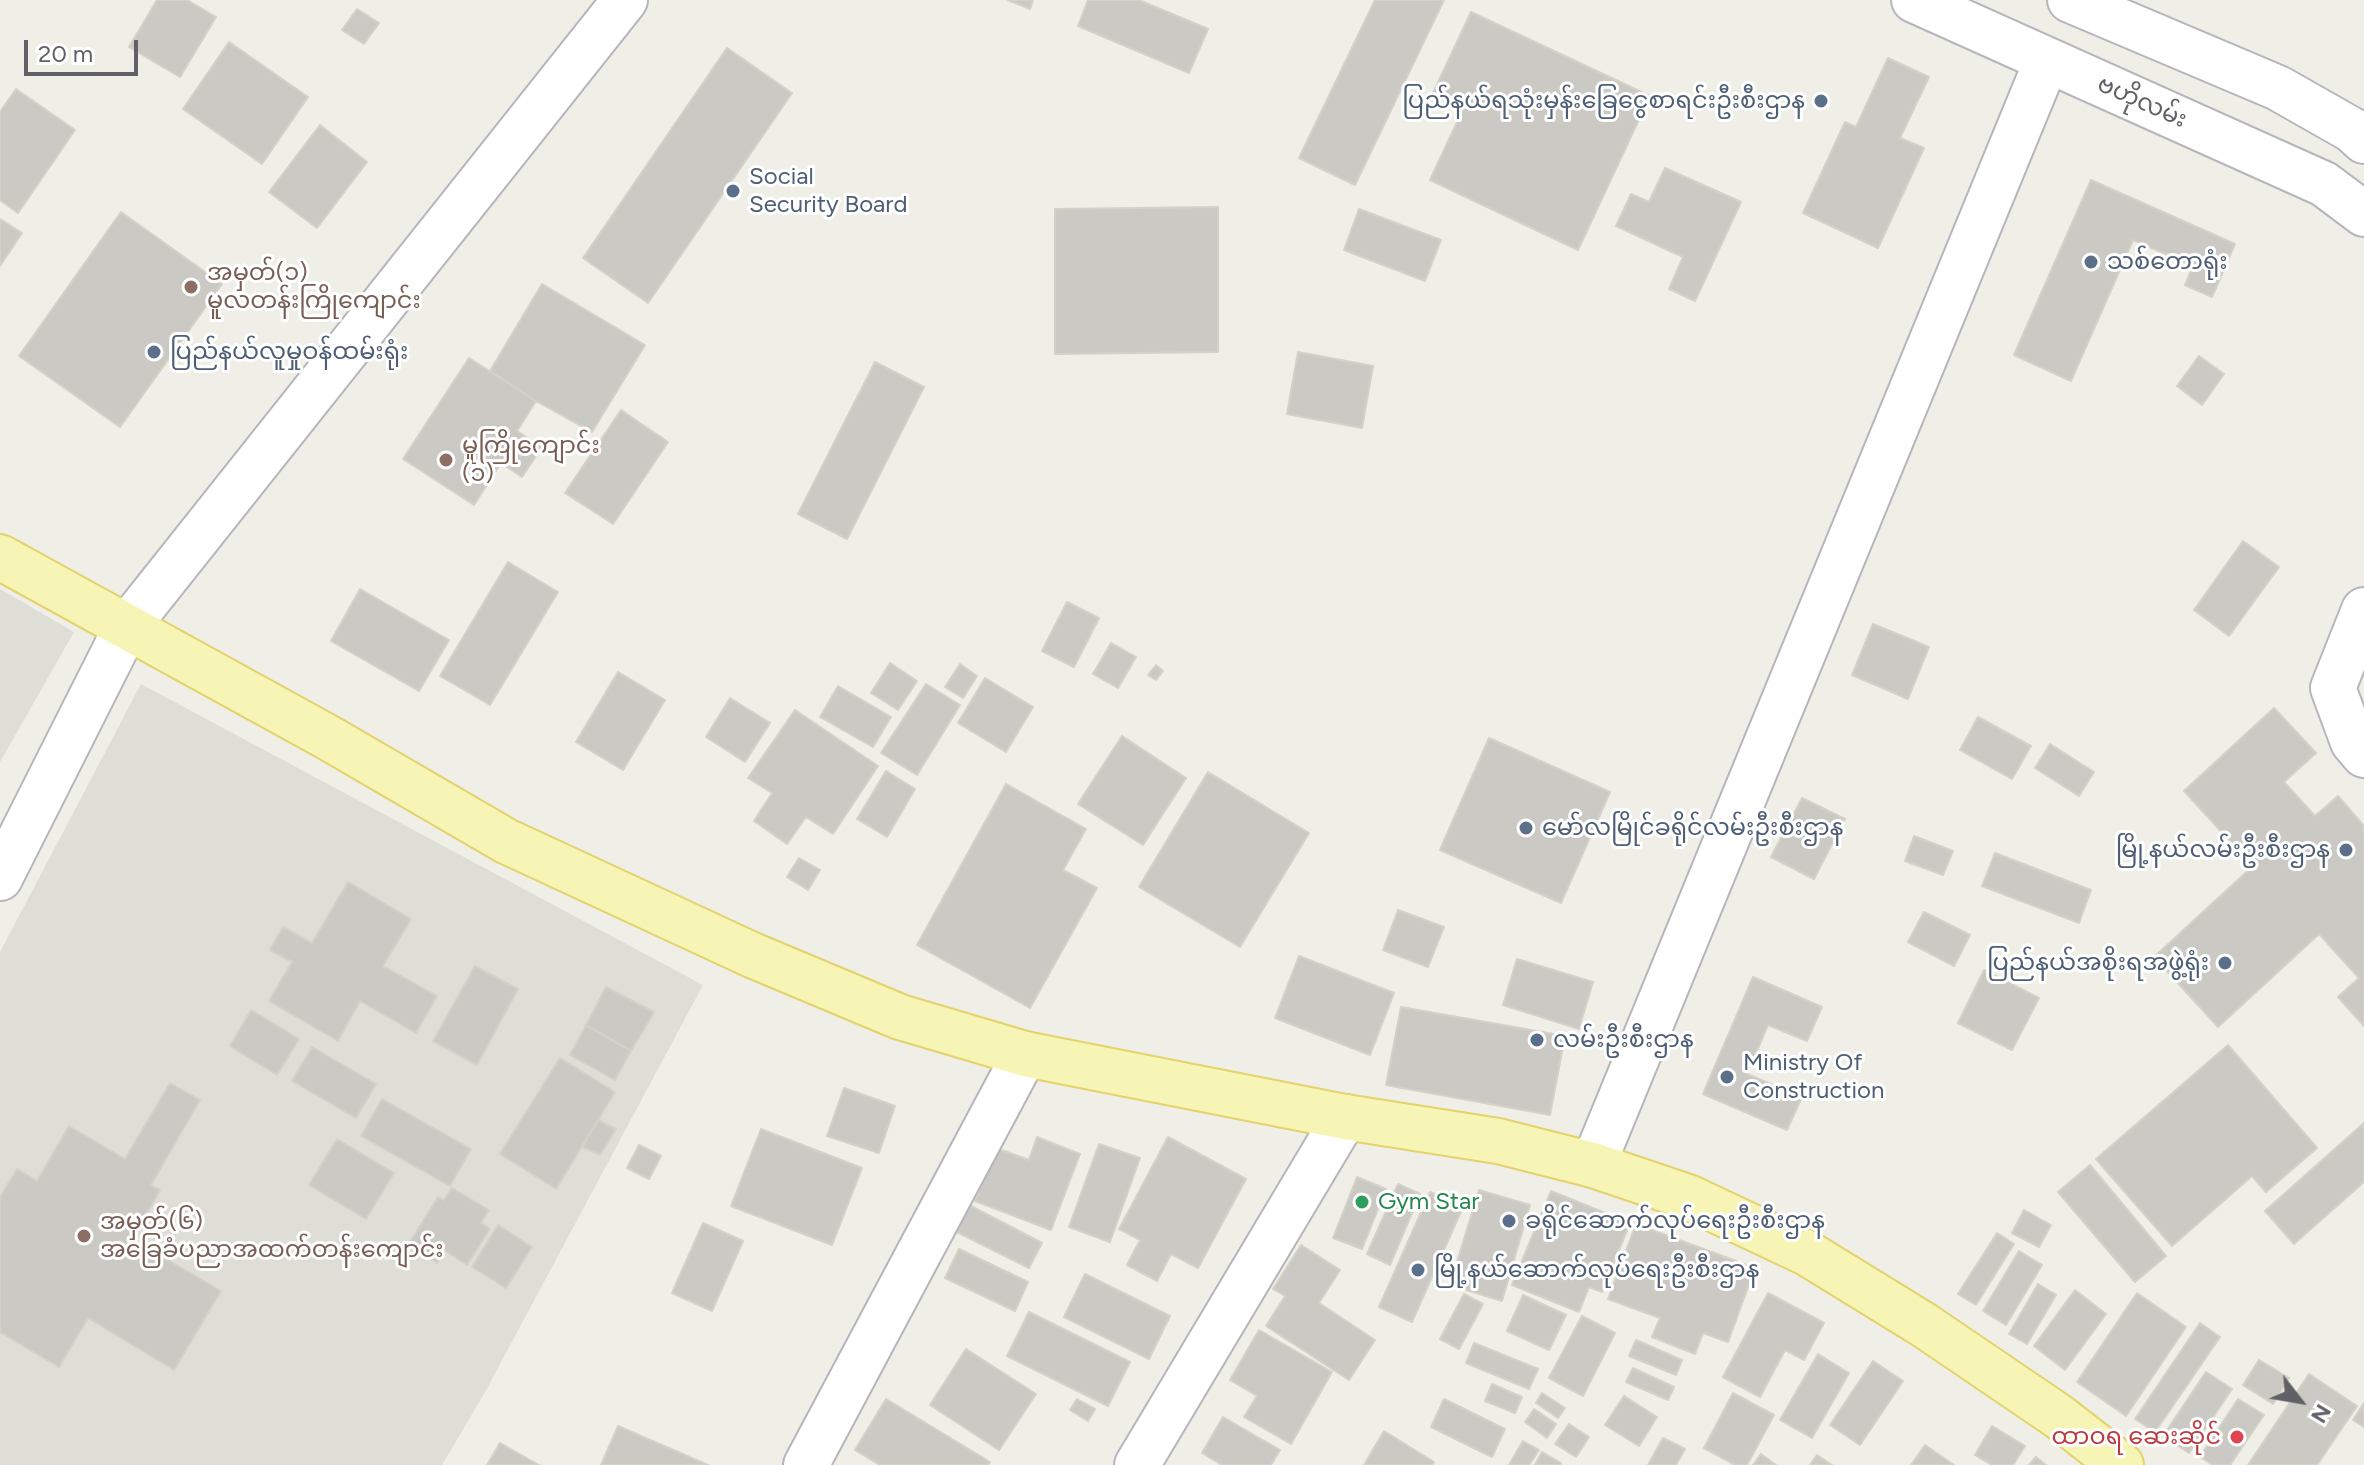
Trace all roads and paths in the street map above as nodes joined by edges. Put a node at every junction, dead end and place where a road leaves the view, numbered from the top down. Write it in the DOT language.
graph roads {
  1 [pos="625,0"];
  2 [pos="1914,0"];
  3 [pos="2070,0"];
  4 [pos="2047,60"];
  5 [pos="2360,126"];
  6 [pos="2364,214"];
  7 [pos="0,557"];
  8 [pos="2364,610"];
  9 [pos="126,628"];
  10 [pos="2364,755"];
  11 [pos="0,878"];
  12 [pos="1025,1054"];
  13 [pos="1345,1117"];
  14 [pos="1593,1165"];
  15 [pos="806,1465"];
  16 [pos="1137,1465"];
  17 [pos="2121,1465"];
  1 -- 9 [label="street"];
  2 -- 4 [label="street, ဗဟိုလမ်း"];
  3 -- 5 [label="street"];
  4 -- 6 [label="street, ဗဟိုလမ်း"];
  4 -- 14 [label="street"];
  7 -- 9 [label="main road"];
  8 -- 10 [label="street"];
  9 -- 11 [label="street"];
  9 -- 12 [label="main road"];
  12 -- 13 [label="main road"];
  12 -- 15 [label="street"];
  13 -- 14 [label="main road"];
  13 -- 16 [label="street"];
  14 -- 17 [label="main road"];
}
